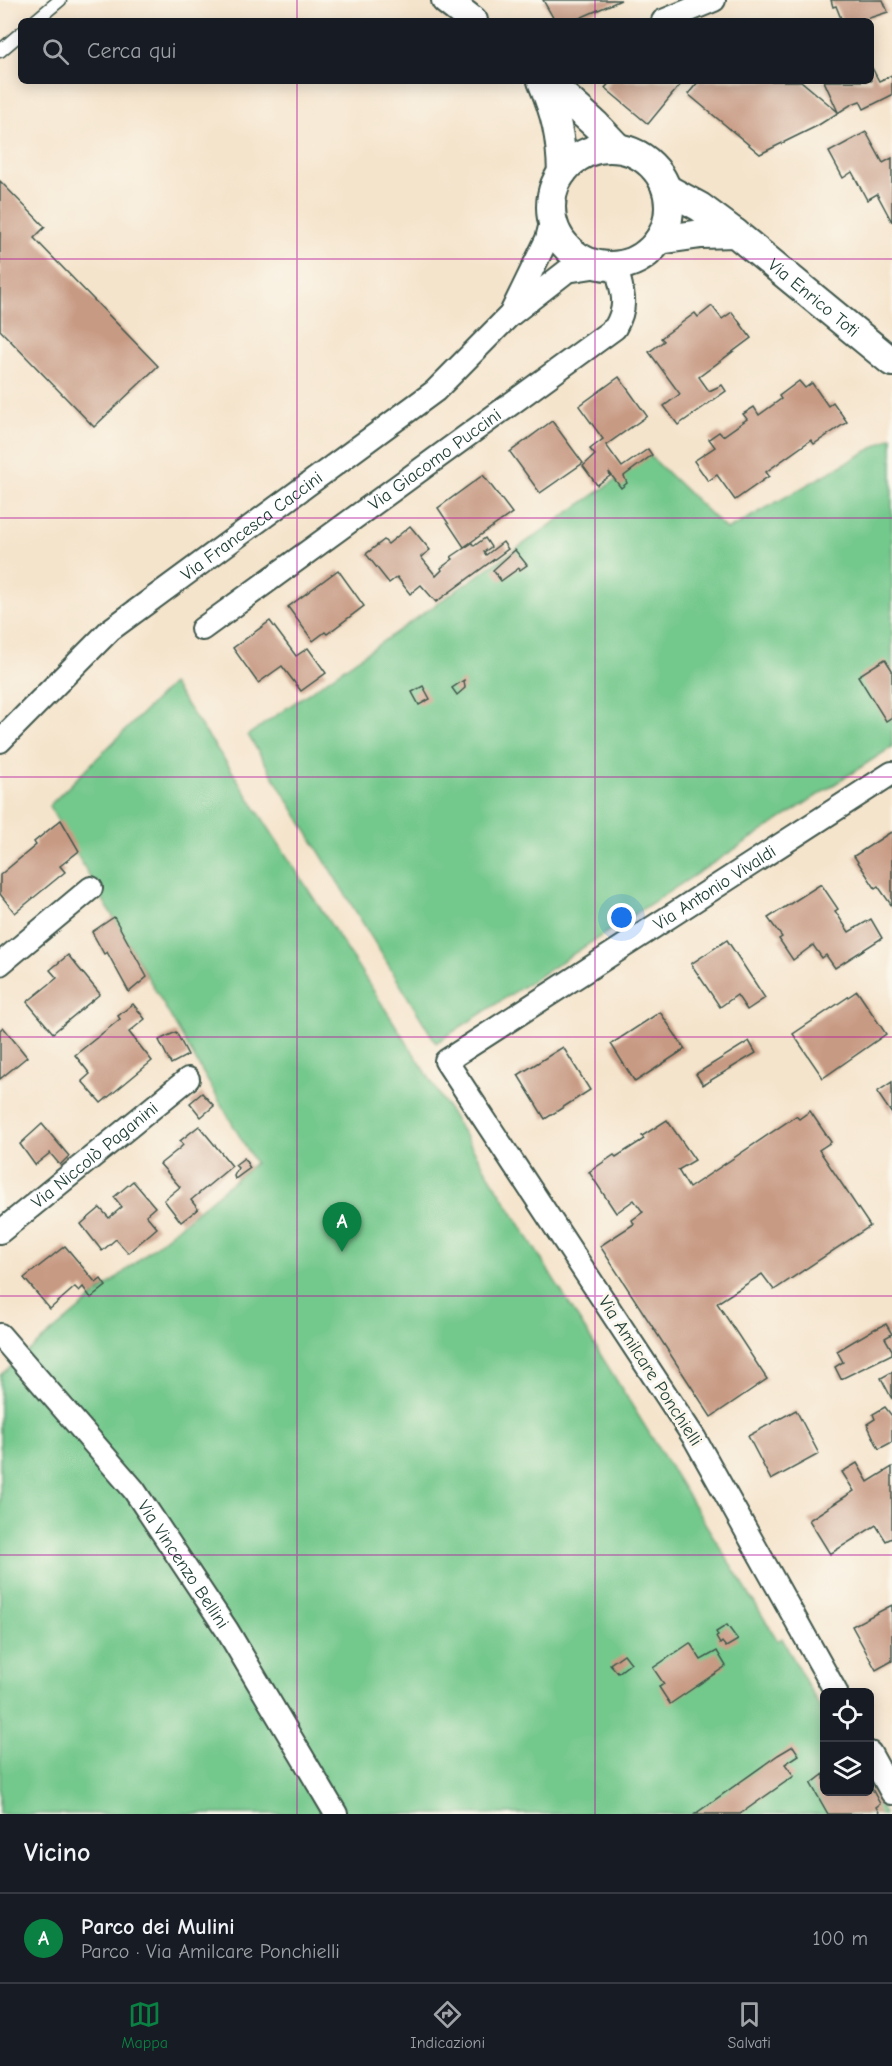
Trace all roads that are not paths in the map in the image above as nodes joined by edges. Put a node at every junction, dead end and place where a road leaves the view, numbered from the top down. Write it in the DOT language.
graph roads {
  1 [pos="60,0"];
  2 [pos="446,0"];
  3 [pos="714,0"];
  4 [pos="39,18"];
  5 [pos="469,18"];
  6 [pos="670,18"];
  7 [pos="18,36"];
  8 [pos="0,51"];
  9 [pos="543,84"];
  10 [pos="550,84"];
  11 [pos="618,148"];
  12 [pos="562,172"];
  13 [pos="667,189"];
  14 [pos="552,219"];
  15 [pos="735,233"];
  16 [pos="659,240"];
  17 [pos="607,266"];
  18 [pos="508,317"];
  19 [pos="892,362"];
  20 [pos="202,629"];
  21 [pos="0,741"];
  22 [pos="892,772"];
  23 [pos="91,888"];
  24 [pos="0,964"];
  25 [pos="446,1061"];
  26 [pos="188,1079"];
  27 [pos="0,1232"];
  28 [pos="0,1335"];
  29 [pos="834,1688"];
  30 [pos="874,1760"];
  31 [pos="892,1793"];
  32 [pos="336,1814"];
  1 -- 4 [label="lane"];
  2 -- 5 [label="street"];
  3 -- 6 [label="street"];
  7 -- 8 [label="lane"];
  9 -- 12 [label="street"];
  10 -- 11 [label="street"];
  11 -- 12 [label="street"];
  11 -- 13 [label="street"];
  12 -- 14 [label="street"];
  13 -- 15 [label="street, Via Enrico Toti"];
  13 -- 16 [label="street"];
  14 -- 17 [label="street"];
  14 -- 18 [label="street, Via Francesca Caccini"];
  15 -- 16 [label="street"];
  15 -- 19 [label="street, Via Enrico Toti"];
  16 -- 17 [label="street"];
  17 -- 18 [label="street, Via Francesca Caccini"];
  17 -- 20 [label="street, Via Giacomo Puccini"];
  18 -- 21 [label="street, Via Francesca Caccini"];
  22 -- 25 [label="street, Via Antonio Vivaldi"];
  23 -- 24 [label="street"];
  25 -- 29 [label="street, Via Amilcare Ponchielli"];
  26 -- 27 [label="street, Via Niccolò Paganini"];
  28 -- 32 [label="street, Via Vincenzo Bellini"];
  30 -- 31 [label="street"];
}
